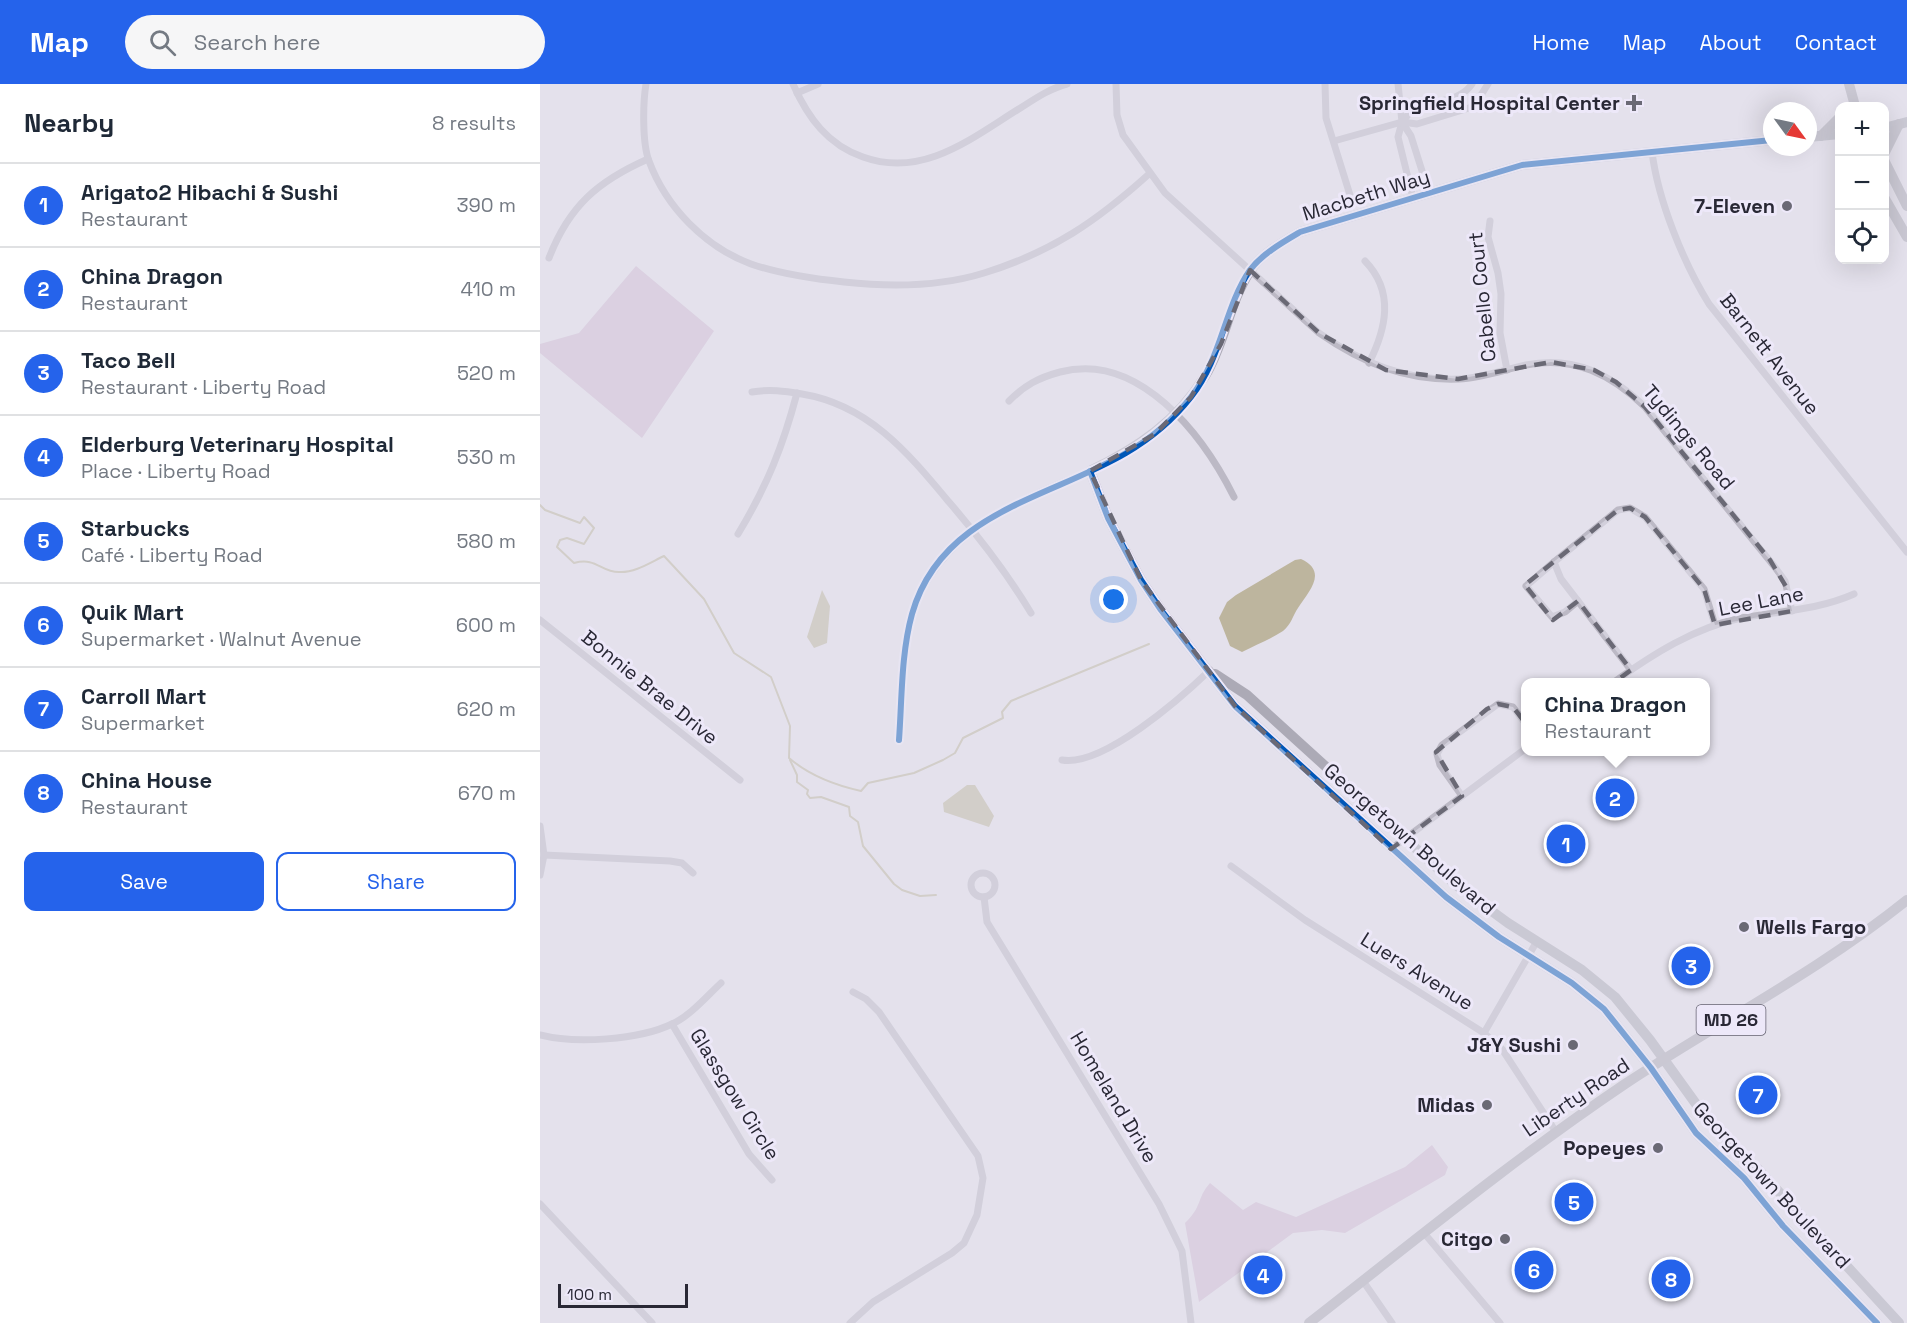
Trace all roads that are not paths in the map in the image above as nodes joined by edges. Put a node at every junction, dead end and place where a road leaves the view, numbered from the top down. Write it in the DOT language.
graph roads {
  1 [pos="646,84"];
  2 [pos="793,84"];
  3 [pos="818,84"];
  4 [pos="1067,84"];
  5 [pos="1116,84"];
  6 [pos="1325,84"];
  7 [pos="1398,84"];
  8 [pos="1472,84"];
  9 [pos="1488,84"];
  10 [pos="1849,84"];
  11 [pos="797,93"];
  12 [pos="1852,102"];
  13 [pos="1835,121"];
  14 [pos="1402,122"];
  15 [pos="1903,123"];
  16 [pos="1835,134"];
  17 [pos="1817,136"];
  18 [pos="1821,136"];
  19 [pos="1334,141"];
  20 [pos="1763,141"];
  21 [pos="1889,146"];
  22 [pos="1652,152"];
  23 [pos="648,159"];
  24 [pos="1889,170"];
  25 [pos="1149,174"];
  26 [pos="1429,193"];
  27 [pos="1350,195"];
  28 [pos="1413,198"];
  29 [pos="1889,206"];
  30 [pos="1907,206"];
  31 [pos="1490,221"];
  32 [pos="1907,237"];
  33 [pos="549,258"];
  34 [pos="1365,261"];
  35 [pos="1250,270"];
  36 [pos="1369,363"];
  37 [pos="1507,370"];
  38 [pos="752,392"];
  39 [pos="797,393"];
  40 [pos="1009,401"];
  41 [pos="1174,415"];
  42 [pos="1090,471"];
  43 [pos="1234,497"];
  44 [pos="973,529"];
  45 [pos="738,534"];
  46 [pos="1907,552"];
  47 [pos="1554,562"];
  48 [pos="1854,594"];
  49 [pos="1578,601"];
  50 [pos="1792,611"];
  51 [pos="1031,613"];
  52 [pos="540,620"];
  53 [pos="1714,625"];
  54 [pos="1210,670"];
  55 [pos="1631,670"];
  56 [pos="1620,678"];
  57 [pos="1521,718"];
  58 [pos="899,740"];
  59 [pos="1521,752"];
  60 [pos="1062,760"];
  61 [pos="740,780"];
  62 [pos="1462,796"];
  63 [pos="540,826"];
  64 [pos="1404,839"];
  65 [pos="1391,849"];
  66 [pos="544,855"];
  67 [pos="1231,866"];
  68 [pos="693,873"];
  69 [pos="540,875"];
  70 [pos="984,897"];
  71 [pos="1907,900"];
  72 [pos="1537,941"];
  73 [pos="1530,956"];
  74 [pos="721,983"];
  75 [pos="853,992"];
  76 [pos="672,1024"];
  77 [pos="1484,1033"];
  78 [pos="540,1035"];
  79 [pos="1664,1059"];
  80 [pos="1651,1068"];
  81 [pos="1556,1132"];
  82 [pos="772,1180"];
  83 [pos="540,1204"];
  84 [pos="1424,1233"];
  85 [pos="1363,1281"];
  86 [pos="652,1323"];
  87 [pos="850,1323"];
  88 [pos="1191,1323"];
  89 [pos="1309,1323"];
  90 [pos="1392,1323"];
  91 [pos="1500,1323"];
  92 [pos="1877,1323"];
  93 [pos="1899,1323"];
  1 -- 23 [label="street"];
  2 -- 11 [label="street"];
  3 -- 11 [label="street"];
  4 -- 11 [label="street"];
  5 -- 25 [label="street, Tydings Road"];
  6 -- 19 [label="street"];
  7 -- 14 [label="street"];
  8 -- 14 [label="street"];
  9 -- 14 [label="street"];
  10 -- 12 [label="main road"];
  13 -- 18 [label="main road"];
  14 -- 19 [label="street"];
  14 -- 26 [label="street"];
  14 -- 28 [label="street"];
  15 -- 21 [label="main road"];
  16 -- 18 [label="street"];
  17 -- 18 [label="street"];
  19 -- 27 [label="street"];
  20 -- 22 [label="street, Macbeth Way"];
  22 -- 26 [label="street, Macbeth Way"];
  22 -- 46 [label="street, Barnett Avenue"];
  23 -- 25 [label="street"];
  23 -- 33 [label="street"];
  24 -- 30 [label="main road"];
  25 -- 35 [label="street, Tydings Road"];
  26 -- 28 [label="street, Macbeth Way"];
  28 -- 35 [label="street, Macbeth Way"];
  29 -- 32 [label="main road"];
  31 -- 37 [label="street, Cabello Court"];
  34 -- 36 [label="street"];
  35 -- 36 [label="street, Tydings Road"];
  35 -- 41 [label="street, Macbeth Way"];
  36 -- 37 [label="street, Tydings Road"];
  37 -- 50 [label="street, Tydings Road"];
  38 -- 39 [label="street"];
  39 -- 44 [label="street"];
  39 -- 45 [label="street"];
  40 -- 41 [label="street"];
  41 -- 42 [label="street, Macbeth Way"];
  41 -- 43 [label="street"];
  42 -- 44 [label="street, Macbeth Way"];
  42 -- 54 [label="street, Georgetown Boulevard"];
  44 -- 51 [label="street"];
  44 -- 58 [label="street, Macbeth Way"];
  47 -- 49 [label="street"];
  47 -- 49 [label="street"];
  47 -- 53 [label="street"];
  48 -- 50 [label="street, Lee Lane"];
  49 -- 55 [label="street"];
  50 -- 53 [label="street, Lee Lane"];
  52 -- 61 [label="street, Bonnie Brae Drive"];
  53 -- 55 [label="street, Lee Lane"];
  54 -- 60 [label="street"];
  54 -- 64 [label="street, Georgetown Boulevard"];
  54 -- 65 [label="street, Georgetown Boulevard"];
  55 -- 56 [label="street, Lee Lane"];
  57 -- 62 [label="street"];
  59 -- 62 [label="street"];
  62 -- 64 [label="street"];
  63 -- 66 [label="street"];
  64 -- 65 [label="street"];
  64 -- 72 [label="street, Georgetown Boulevard"];
  65 -- 73 [label="street, Georgetown Boulevard"];
  66 -- 68 [label="street"];
  66 -- 69 [label="street"];
  67 -- 77 [label="street, Luers Avenue"];
  70 -- 88 [label="street, Homeland Drive"];
  71 -- 79 [label="main road, Liberty Road / MD 26"];
  72 -- 73 [label="street"];
  72 -- 79 [label="street, Georgetown Boulevard"];
  73 -- 77 [label="street"];
  73 -- 80 [label="street, Georgetown Boulevard"];
  74 -- 76 [label="street"];
  75 -- 87 [label="street"];
  76 -- 78 [label="street"];
  76 -- 82 [label="street, Glassgow Circle"];
  77 -- 81 [label="street, Luers Avenue"];
  79 -- 80 [label="main road, Liberty Road / MD 26"];
  79 -- 93 [label="street, Georgetown Boulevard"];
  80 -- 81 [label="main road, Liberty Road / MD 26"];
  80 -- 92 [label="street, Georgetown Boulevard"];
  81 -- 84 [label="main road, Liberty Road / MD 26"];
  83 -- 86 [label="street"];
  84 -- 85 [label="main road, Liberty Road / MD 26"];
  84 -- 91 [label="street"];
  85 -- 89 [label="main road, Liberty Road / MD 26"];
  85 -- 90 [label="street"];
}
